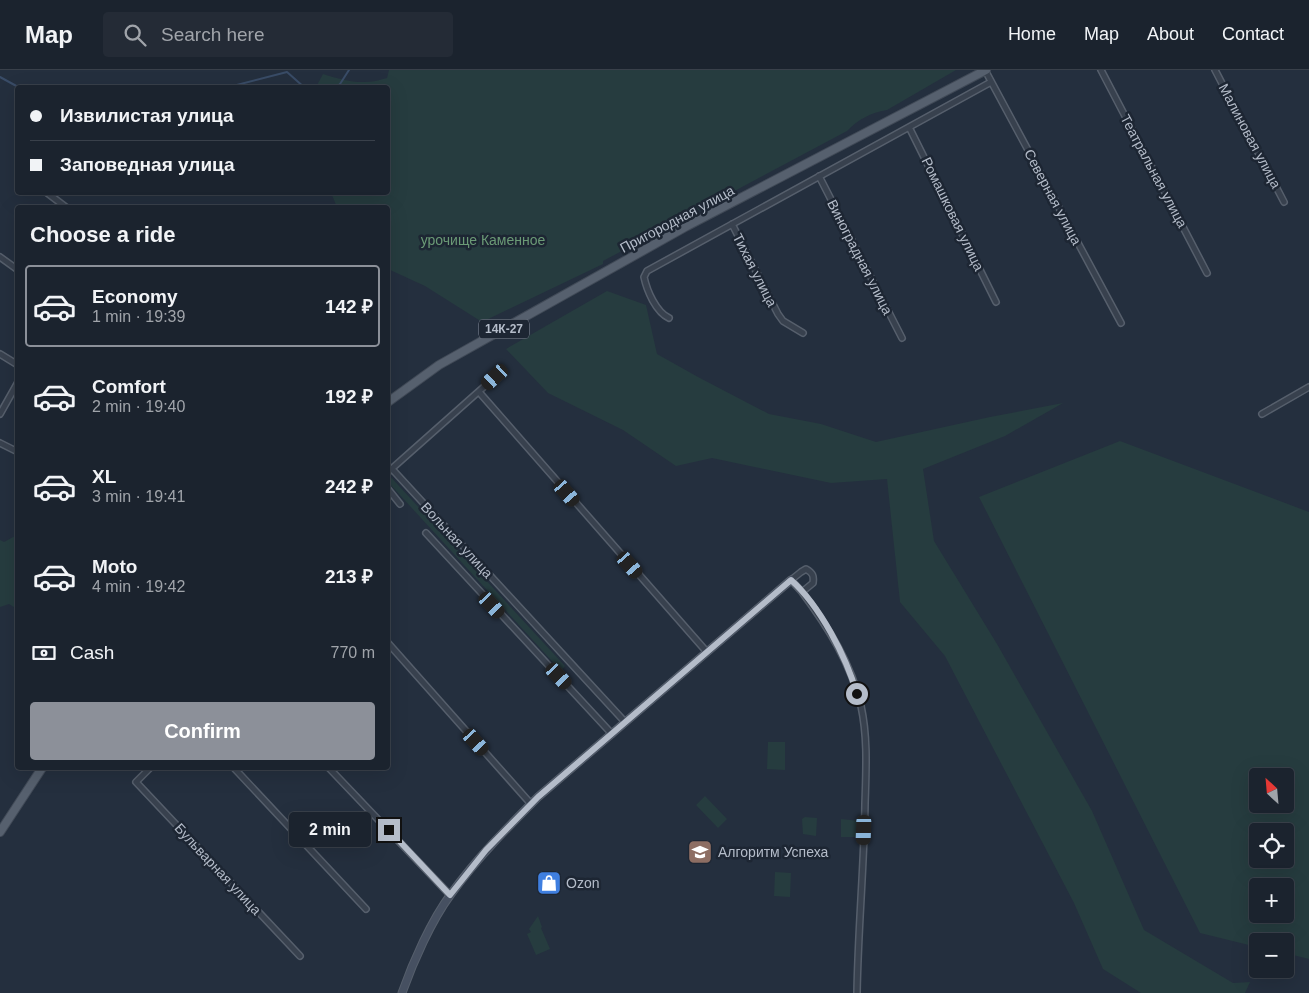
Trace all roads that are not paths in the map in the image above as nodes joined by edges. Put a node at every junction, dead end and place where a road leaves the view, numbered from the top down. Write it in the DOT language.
graph roads {
  1 [pos="985,70"];
  2 [pos="1101,70"];
  3 [pos="1215,70"];
  4 [pos="991,82"];
  5 [pos="909,127"];
  6 [pos="819,176"];
  7 [pos="50,195"];
  8 [pos="1284,202"];
  9 [pos="63,205"];
  10 [pos="732,224"];
  11 [pos="0,257"];
  12 [pos="15,268"];
  13 [pos="1207,273"];
  14 [pos="996,302"];
  15 [pos="669,318"];
  16 [pos="1121,323"];
  17 [pos="803,332"];
  18 [pos="902,338"];
  19 [pos="0,354"];
  20 [pos="15,363"];
  21 [pos="495,377"];
  22 [pos="15,387"];
  23 [pos="1309,387"];
  24 [pos="479,392"];
  25 [pos="390,401"];
  26 [pos="0,414"];
  27 [pos="1262,414"];
  28 [pos="0,443"];
  29 [pos="15,450"];
  30 [pos="390,470"];
  31 [pos="390,492"];
  32 [pos="400,504"];
  33 [pos="426,533"];
  34 [pos="791,580"];
  35 [pos="802,592"];
  36 [pos="390,645"];
  37 [pos="706,652"];
  38 [pos="625,722"];
  39 [pos="612,734"];
  40 [pos="41,770"];
  41 [pos="148,770"];
  42 [pos="236,770"];
  43 [pos="331,770"];
  44 [pos="531,804"];
  45 [pos="0,832"];
  46 [pos="450,895"];
  47 [pos="366,909"];
  48 [pos="300,956"];
  49 [pos="402,993"];
  50 [pos="858,993"];
  1 -- 4 [label="street, Северная улица"];
  1 -- 25 [label="main road, Пригородная улица / 14К-27"];
  2 -- 13 [label="street, Театральная улица"];
  3 -- 8 [label="street, Малиновая улица"];
  4 -- 5 [label="street"];
  4 -- 16 [label="street, Северная улица"];
  5 -- 6 [label="street"];
  5 -- 14 [label="street, Ромашковая улица"];
  6 -- 10 [label="street"];
  6 -- 18 [label="street, Виноградная улица"];
  7 -- 9 [label="street"];
  10 -- 15 [label="street"];
  10 -- 17 [label="street, Тихая улица"];
  11 -- 12 [label="street"];
  19 -- 20 [label="street"];
  21 -- 24 [label="street"];
  22 -- 26 [label="street"];
  23 -- 27 [label="street"];
  24 -- 30 [label="street"];
  24 -- 37 [label="street"];
  28 -- 29 [label="street"];
  30 -- 38 [label="street, Вольная улица"];
  31 -- 32 [label="street, Вольная улица"];
  33 -- 39 [label="street, Вольная улица"];
  34 -- 35 [label="street"];
  34 -- 35 [label="street"];
  34 -- 37 [label="street"];
  35 -- 50 [label="street"];
  36 -- 44 [label="street"];
  37 -- 38 [label="street"];
  38 -- 39 [label="street"];
  39 -- 44 [label="street"];
  40 -- 45 [label="main road"];
  41 -- 48 [label="street, Бульварная улица"];
  42 -- 47 [label="street"];
  43 -- 46 [label="street"];
  44 -- 46 [label="street"];
  46 -- 49 [label="street"];
}
